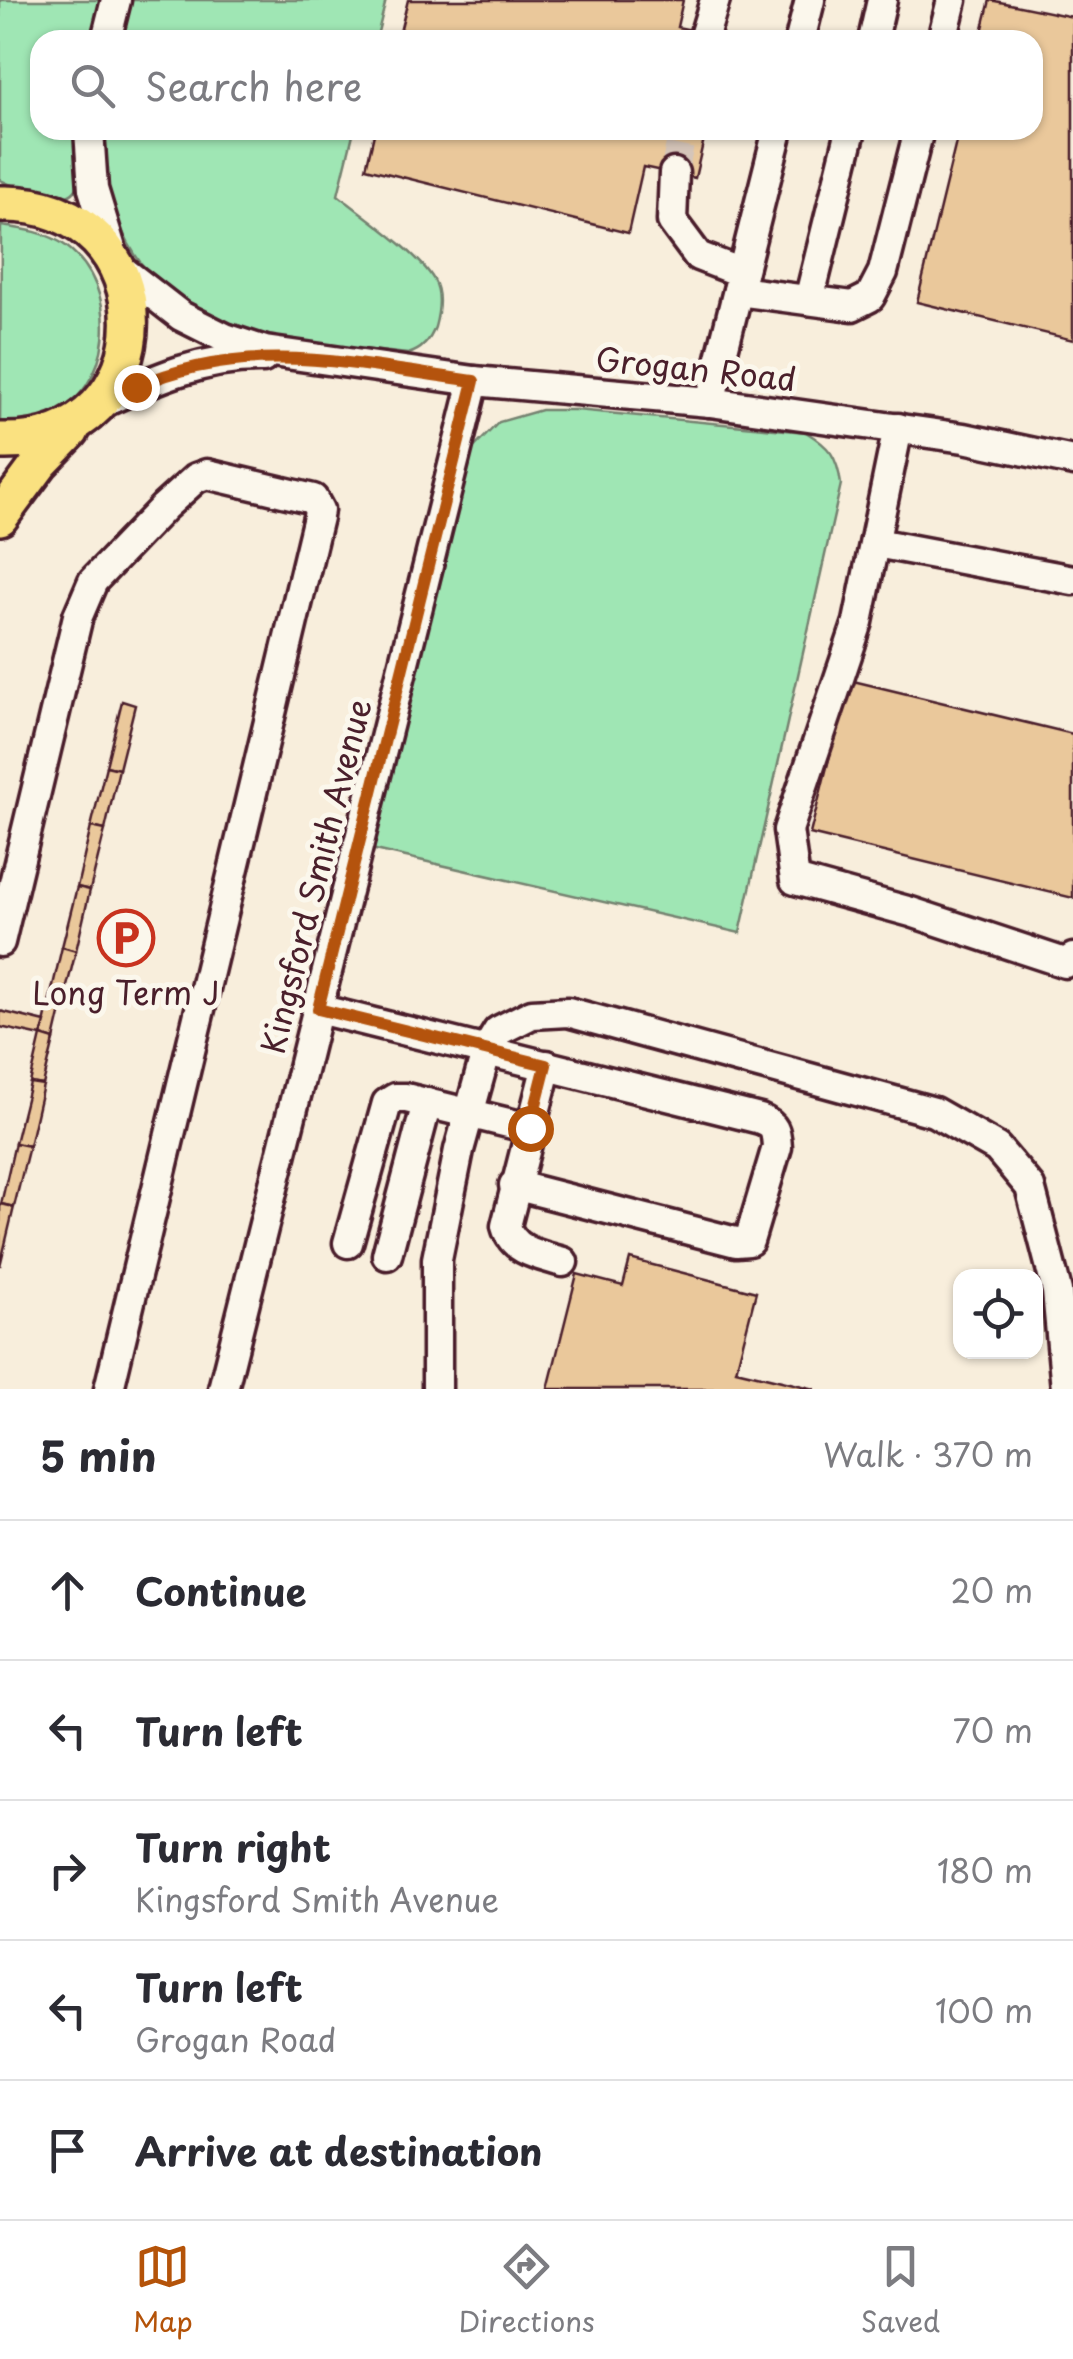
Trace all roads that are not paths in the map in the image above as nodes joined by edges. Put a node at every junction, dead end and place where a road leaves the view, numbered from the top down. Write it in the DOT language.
graph roads {
  1 [pos="116,0"];
  2 [pos="715,0"];
  3 [pos="810,0"];
  4 [pos="882,0"];
  5 [pos="952,0"];
  6 [pos="108,30"];
  7 [pos="706,30"];
  8 [pos="802,30"];
  9 [pos="874,30"];
  10 [pos="944,30"];
  11 [pos="90,140"];
  12 [pos="776,140"];
  13 [pos="848,140"];
  14 [pos="916,140"];
  15 [pos="674,173"];
  16 [pos="7,202"];
  17 [pos="117,265"];
  18 [pos="740,282"];
  19 [pos="809,300"];
  20 [pos="310,358"];
  21 [pos="474,381"];
  22 [pos="710,402"];
  23 [pos="91,412"];
  24 [pos="898,428"];
  25 [pos="0,442"];
  26 [pos="1073,461"];
  27 [pos="0,516"];
  28 [pos="876,543"];
  29 [pos="1073,580"];
  30 [pos="0,942"];
  31 [pos="1073,958"];
  32 [pos="318,1009"];
  33 [pos="487,1049"];
  34 [pos="546,1065"];
  35 [pos="427,1103"];
  36 [pos="468,1113"];
  37 [pos="530,1128"];
  38 [pos="514,1185"];
  39 [pos="348,1243"];
  40 [pos="387,1255"];
  41 [pos="563,1262"];
  42 [pos="109,1389"];
  43 [pos="223,1389"];
  44 [pos="437,1389"];
  45 [pos="1066,1389"];
  1 -- 6 [label="street"];
  2 -- 7 [label="street"];
  3 -- 8 [label="street"];
  4 -- 9 [label="street"];
  5 -- 10 [label="street"];
  11 -- 17 [label="street"];
  12 -- 18 [label="street"];
  13 -- 19 [label="street"];
  14 -- 19 [label="street"];
  15 -- 18 [label="street"];
  16 -- 17 [label="main road"];
  17 -- 20 [label="street, Grogan Road"];
  17 -- 23 [label="main road"];
  18 -- 19 [label="street"];
  18 -- 22 [label="street"];
  20 -- 21 [label="street, Grogan Road"];
  20 -- 23 [label="street, Grogan Road"];
  21 -- 22 [label="street, Grogan Road"];
  21 -- 32 [label="street, Kingsford Smith Avenue"];
  22 -- 24 [label="street, Grogan Road"];
  23 -- 25 [label="main road"];
  23 -- 27 [label="main road"];
  24 -- 26 [label="street, Grogan Road"];
  24 -- 28 [label="street"];
  28 -- 29 [label="street"];
  28 -- 31 [label="street"];
  30 -- 42 [label="street"];
  32 -- 33 [label="street"];
  32 -- 43 [label="street, Kingsford Smith Avenue"];
  33 -- 34 [label="street"];
  33 -- 36 [label="street"];
  33 -- 45 [label="street"];
  34 -- 37 [label="street"];
  34 -- 38 [label="street"];
  35 -- 36 [label="street"];
  35 -- 39 [label="street"];
  35 -- 40 [label="street"];
  36 -- 37 [label="street"];
  36 -- 44 [label="street"];
  37 -- 38 [label="street"];
  38 -- 41 [label="street"];
}
